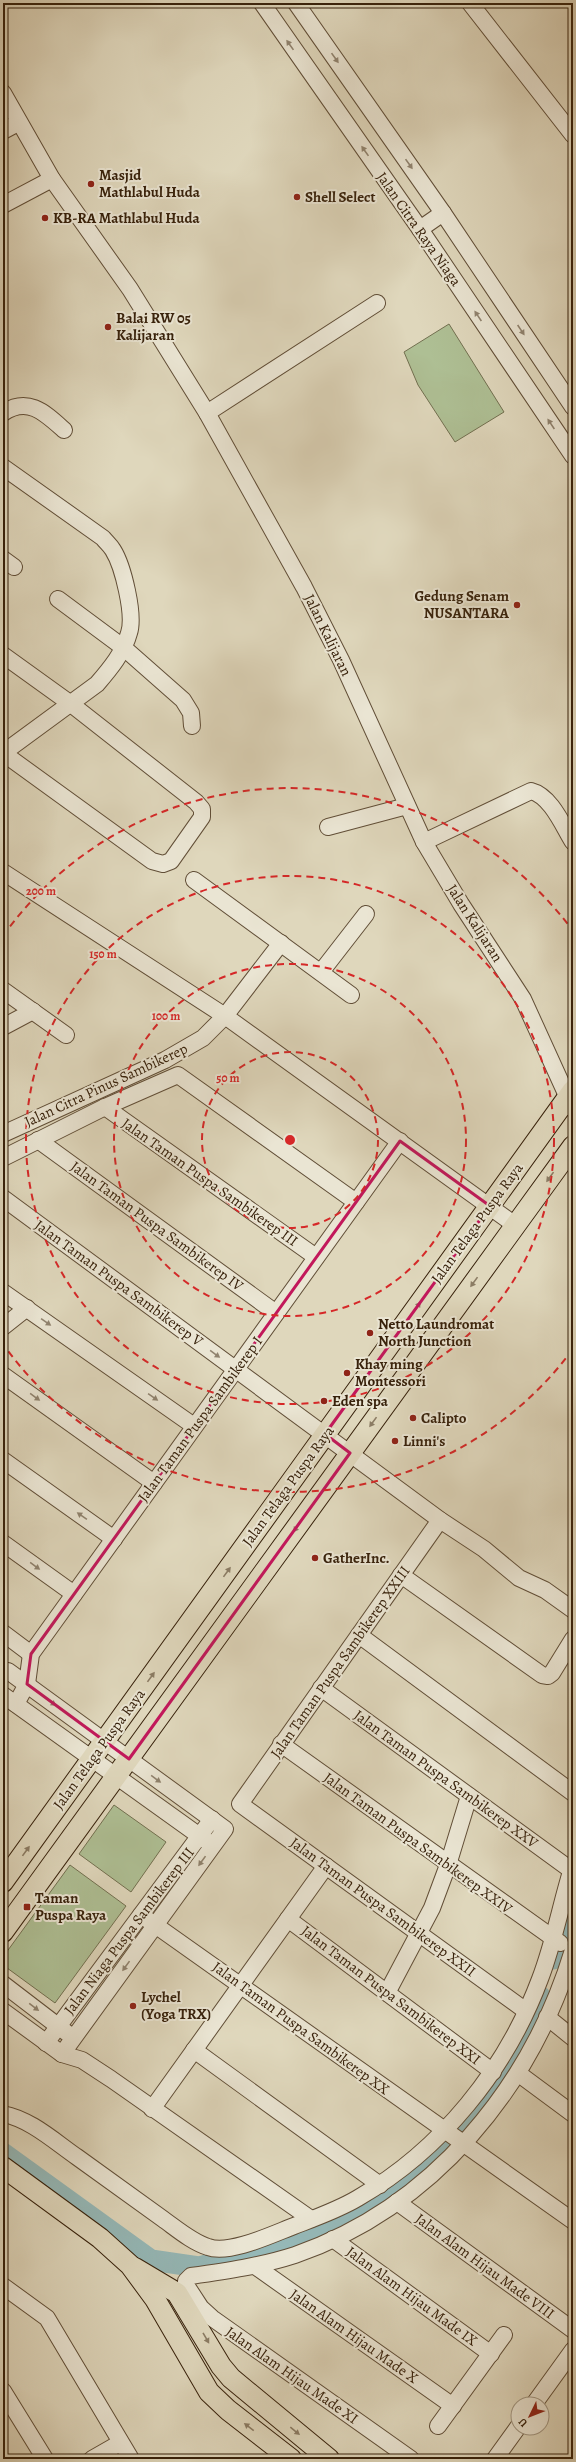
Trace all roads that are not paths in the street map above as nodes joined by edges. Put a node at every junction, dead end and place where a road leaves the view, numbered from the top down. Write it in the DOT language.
graph roads {
  1 [pos="262,3"];
  2 [pos="296,3"];
  3 [pos="470,3"];
  4 [pos="3,93"];
  5 [pos="18,123"];
  6 [pos="570,125"];
  7 [pos="3,131"];
  8 [pos="52,179"];
  9 [pos="3,205"];
  10 [pos="443,213"];
  11 [pos="420,230"];
  12 [pos="377,303"];
  13 [pos="573,406"];
  14 [pos="3,413"];
  15 [pos="207,413"];
  16 [pos="64,430"];
  17 [pos="573,456"];
  18 [pos="3,467"];
  19 [pos="58,599"];
  20 [pos="124,648"];
  21 [pos="3,655"];
  22 [pos="71,704"];
  23 [pos="192,726"];
  24 [pos="3,753"];
  25 [pos="407,806"];
  26 [pos="328,827"];
  27 [pos="424,842"];
  28 [pos="573,842"];
  29 [pos="3,872"];
  30 [pos="194,880"];
  31 [pos="366,914"];
  32 [pos="281,943"];
  33 [pos="321,972"];
  34 [pos="3,990"];
  35 [pos="351,995"];
  36 [pos="33,1011"];
  37 [pos="225,1016"];
  38 [pos="3,1027"];
  39 [pos="66,1035"];
  40 [pos="571,1099"];
  41 [pos="105,1107"];
  42 [pos="3,1134"];
  43 [pos="38,1140"];
  44 [pos="400,1141"];
  45 [pos="573,1146"];
  46 [pos="3,1158"];
  47 [pos="3,1198"];
  48 [pos="356,1202"];
  49 [pos="490,1206"];
  50 [pos="516,1225"];
  51 [pos="316,1257"];
  52 [pos="3,1292"];
  53 [pos="27,1308"];
  54 [pos="276,1313"];
  55 [pos="3,1327"];
  56 [pos="236,1369"];
  57 [pos="3,1375"];
  58 [pos="194,1426"];
  59 [pos="325,1434"];
  60 [pos="350,1453"];
  61 [pos="3,1460"];
  62 [pos="154,1483"];
  63 [pos="440,1520"];
  64 [pos="114,1539"];
  65 [pos="3,1543"];
  66 [pos="401,1575"];
  67 [pos="74,1594"];
  68 [pos="573,1610"];
  69 [pos="3,1633"];
  70 [pos="359,1635"];
  71 [pos="573,1639"];
  72 [pos="31,1654"];
  73 [pos="6,1675"];
  74 [pos="27,1684"];
  75 [pos="321,1688"];
  76 [pos="9,1699"];
  77 [pos="105,1741"];
  78 [pos="282,1744"];
  79 [pos="92,1758"];
  80 [pos="129,1759"];
  81 [pos="116,1776"];
  82 [pos="573,1793"];
  83 [pos="469,1796"];
  84 [pos="240,1804"];
  85 [pos="212,1819"];
  86 [pos="200,1836"];
  87 [pos="213,1845"];
  88 [pos="448,1865"];
  89 [pos="326,1866"];
  90 [pos="572,1868"];
  91 [pos="3,1882"];
  92 [pos="141,1915"];
  93 [pos="288,1919"];
  94 [pos="155,1925"];
  95 [pos="3,1932"];
  96 [pos="419,1933"];
  97 [pos="566,1947"];
  98 [pos="3,1984"];
  99 [pos="240,1985"];
  100 [pos="387,1993"];
  101 [pos="3,2011"];
  102 [pos="526,2011"];
  103 [pos="547,2017"];
  104 [pos="59,2026"];
  105 [pos="74,2038"];
  106 [pos="573,2038"];
  107 [pos="46,2043"];
  108 [pos="194,2050"];
  109 [pos="62,2054"];
  110 [pos="82,2060"];
  111 [pos="493,2072"];
  112 [pos="518,2074"];
  113 [pos="152,2108"];
  114 [pos="3,2114"];
  115 [pos="573,2114"];
  116 [pos="452,2137"];
  117 [pos="3,2167"];
  118 [pos="380,2184"];
  119 [pos="397,2202"];
  120 [pos="311,2219"];
  121 [pos="573,2221"];
  122 [pos="333,2239"];
  123 [pos="255,2266"];
  124 [pos="176,2285"];
  125 [pos="3,2286"];
  126 [pos="573,2330"];
  127 [pos="504,2335"];
  128 [pos="573,2350"];
  129 [pos="491,2354"];
  130 [pos="3,2392"];
  131 [pos="540,2396"];
  132 [pos="453,2406"];
  133 [pos="438,2426"];
  134 [pos="511,2436"];
  135 [pos="120,2443"];
  136 [pos="288,2458"];
  137 [pos="45,2459"];
  138 [pos="92,2459"];
  139 [pos="131,2459"];
  140 [pos="329,2459"];
  141 [pos="411,2459"];
  142 [pos="495,2459"];
  11 -- 1 [label="street, Jalan Citra Raya Niaga, one-way"];
  2 -- 10 [label="street, Jalan Citra Raya Niaga, one-way"];
  3 -- 6 [label="street"];
  4 -- 5 [label="street, Jalan Kalijaran"];
  5 -- 7 [label="street"];
  5 -- 8 [label="street, Jalan Kalijaran"];
  8 -- 9 [label="street"];
  8 -- 15 [label="street, Jalan Kalijaran"];
  10 -- 11 [label="street"];
  10 -- 13 [label="street, Jalan Citra Raya Niaga, one-way"];
  17 -- 11 [label="street, Jalan Citra Raya Niaga, one-way"];
  12 -- 15 [label="street"];
  14 -- 16 [label="street"];
  15 -- 25 [label="street, Jalan Kalijaran"];
  18 -- 20 [label="street"];
  19 -- 20 [label="street"];
  20 -- 22 [label="street"];
  20 -- 23 [label="street"];
  21 -- 22 [label="street"];
  22 -- 24 [label="street"];
  22 -- 24 [label="street"];
  25 -- 26 [label="street"];
  25 -- 27 [label="street, Jalan Kalijaran"];
  27 -- 28 [label="street"];
  27 -- 40 [label="street, Jalan Kalijaran"];
  29 -- 37 [label="street"];
  30 -- 32 [label="street"];
  31 -- 33 [label="street"];
  32 -- 33 [label="street"];
  32 -- 37 [label="street, Jalan Citra Pinus Sambikerep"];
  33 -- 35 [label="street"];
  34 -- 36 [label="street"];
  36 -- 38 [label="street"];
  36 -- 39 [label="street"];
  37 -- 42 [label="street, Jalan Citra Pinus Sambikerep"];
  37 -- 44 [label="street"];
  40 -- 49 [label="main road, Jalan Telaga Puspa Raya"];
  41 -- 43 [label="street"];
  41 -- 48 [label="street"];
  41 -- 51 [label="street, Jalan Taman Puspa Sambikerep III"];
  43 -- 46 [label="street"];
  43 -- 54 [label="street, Jalan Taman Puspa Sambikerep IV"];
  44 -- 48 [label="street, Jalan Taman Puspa Sambikerep I"];
  44 -- 49 [label="street"];
  45 -- 50 [label="main road, Jalan Telaga Puspa Raya, one-way"];
  47 -- 56 [label="street, Jalan Taman Puspa Sambikerep V, one-way"];
  48 -- 51 [label="street, Jalan Taman Puspa Sambikerep I"];
  49 -- 50 [label="street"];
  59 -- 49 [label="main road, Jalan Telaga Puspa Raya, one-way"];
  50 -- 60 [label="main road, Jalan Telaga Puspa Raya, one-way"];
  51 -- 54 [label="street, Jalan Taman Puspa Sambikerep I"];
  52 -- 53 [label="street"];
  53 -- 55 [label="street"];
  53 -- 58 [label="street, one-way"];
  54 -- 56 [label="street, Jalan Taman Puspa Sambikerep I"];
  56 -- 58 [label="street, Jalan Taman Puspa Sambikerep I"];
  56 -- 59 [label="street, Jalan Taman Puspa Sambikerep V"];
  57 -- 62 [label="street, one-way"];
  58 -- 62 [label="street, Jalan Taman Puspa Sambikerep I"];
  59 -- 60 [label="street, Jalan Taman Puspa Sambikerep V"];
  77 -- 59 [label="main road, Jalan Telaga Puspa Raya, one-way"];
  60 -- 63 [label="street, Jalan Taman Puspa Sambikerep V"];
  60 -- 80 [label="main road, Jalan Telaga Puspa Raya, one-way"];
  64 -- 61 [label="street, one-way"];
  62 -- 64 [label="street, Jalan Taman Puspa Sambikerep I"];
  63 -- 66 [label="street, Jalan Taman Puspa Sambikerep XXIII"];
  63 -- 68 [label="street, Jalan Taman Puspa Sambikerep V"];
  64 -- 67 [label="street, Jalan Taman Puspa Sambikerep I"];
  65 -- 67 [label="street, one-way"];
  66 -- 70 [label="street, Jalan Taman Puspa Sambikerep XXIII"];
  66 -- 71 [label="street"];
  67 -- 72 [label="street, Jalan Taman Puspa Sambikerep I"];
  69 -- 72 [label="street"];
  70 -- 75 [label="street, Jalan Taman Puspa Sambikerep XXIII"];
  70 -- 82 [label="street"];
  72 -- 73 [label="street"];
  72 -- 74 [label="street, Jalan Taman Puspa Sambikerep I"];
  73 -- 74 [label="street"];
  74 -- 76 [label="street, Jalan Taman Puspa Sambikerep I"];
  74 -- 77 [label="street, one-way"];
  75 -- 78 [label="street, Jalan Taman Puspa Sambikerep XXIII"];
  75 -- 83 [label="street, Jalan Taman Puspa Sambikerep XXV"];
  76 -- 79 [label="street"];
  77 -- 79 [label="main road, Jalan Telaga Puspa Raya"];
  77 -- 80 [label="street"];
  78 -- 84 [label="street, Jalan Taman Puspa Sambikerep XXIII"];
  78 -- 88 [label="street, Jalan Taman Puspa Sambikerep XXIV"];
  79 -- 81 [label="street"];
  91 -- 79 [label="main road, Jalan Telaga Puspa Raya, one-way"];
  80 -- 81 [label="main road, Jalan Telaga Puspa Raya"];
  80 -- 85 [label="street, one-way"];
  81 -- 86 [label="street"];
  81 -- 95 [label="main road, Jalan Telaga Puspa Raya"];
  83 -- 88 [label="street"];
  83 -- 90 [label="street, Jalan Taman Puspa Sambikerep XXV"];
  84 -- 89 [label="street, Jalan Taman Puspa Sambikerep XXII"];
  85 -- 86 [label="street, Jalan Niaga Puspa Sambikerep III"];
  85 -- 87 [label="street, Jalan Niaga Puspa Sambikerep III"];
  86 -- 87 [label="street"];
  86 -- 92 [label="street, Jalan Niaga Puspa Sambikerep III"];
  87 -- 94 [label="street, Jalan Niaga Puspa Sambikerep III, one-way"];
  88 -- 96 [label="street"];
  88 -- 97 [label="street, Jalan Taman Puspa Sambikerep XXIV"];
  89 -- 93 [label="street"];
  89 -- 96 [label="street, Jalan Taman Puspa Sambikerep XXII"];
  90 -- 97 [label="street"];
  92 -- 94 [label="street"];
  92 -- 104 [label="street, Jalan Niaga Puspa Sambikerep III"];
  93 -- 99 [label="street"];
  93 -- 100 [label="street, Jalan Taman Puspa Sambikerep XXI"];
  94 -- 99 [label="street, Jalan Taman Puspa Sambikerep XX"];
  94 -- 105 [label="street, Jalan Niaga Puspa Sambikerep III, one-way"];
  96 -- 100 [label="street"];
  96 -- 102 [label="street, Jalan Taman Puspa Sambikerep XXII"];
  97 -- 102 [label="street"];
  97 -- 103 [label="street"];
  98 -- 104 [label="street, one-way"];
  99 -- 108 [label="street"];
  99 -- 116 [label="street, Jalan Taman Puspa Sambikerep XX"];
  100 -- 111 [label="street, Jalan Taman Puspa Sambikerep XXI"];
  101 -- 107 [label="street"];
  102 -- 111 [label="street"];
  103 -- 106 [label="street"];
  103 -- 112 [label="street"];
  104 -- 105 [label="street"];
  104 -- 107 [label="street, Jalan Niaga Puspa Sambikerep III"];
  105 -- 109 [label="street, Jalan Niaga Puspa Sambikerep III"];
  105 -- 110 [label="street"];
  107 -- 109 [label="street"];
  108 -- 113 [label="street"];
  108 -- 118 [label="street"];
  109 -- 110 [label="street"];
  110 -- 113 [label="street"];
  111 -- 116 [label="street"];
  112 -- 115 [label="street"];
  112 -- 116 [label="street"];
  113 -- 120 [label="street"];
  114 -- 120 [label="street"];
  116 -- 118 [label="street"];
  116 -- 119 [label="street"];
  116 -- 121 [label="street, Jalan Taman Puspa Sambikerep XX"];
  117 -- 124 [label="main road"];
  118 -- 120 [label="street"];
  119 -- 122 [label="street"];
  119 -- 126 [label="street, Jalan Alam Hijau Made VIII"];
  122 -- 123 [label="street"];
  122 -- 129 [label="street, Jalan Alam Hijau Made IX"];
  123 -- 124 [label="street"];
  123 -- 132 [label="street, Jalan Alam Hijau Made X"];
  136 -- 124 [label="main road, one-way"];
  124 -- 140 [label="main road, one-way"];
  124 -- 141 [label="street, Jalan Alam Hijau Made XI"];
  125 -- 135 [label="street"];
  127 -- 129 [label="street"];
  128 -- 131 [label="street"];
  129 -- 132 [label="street"];
  130 -- 137 [label="street"];
  132 -- 133 [label="street"];
  134 -- 142 [label="street"];
  135 -- 138 [label="street"];
  135 -- 139 [label="street"];
}
